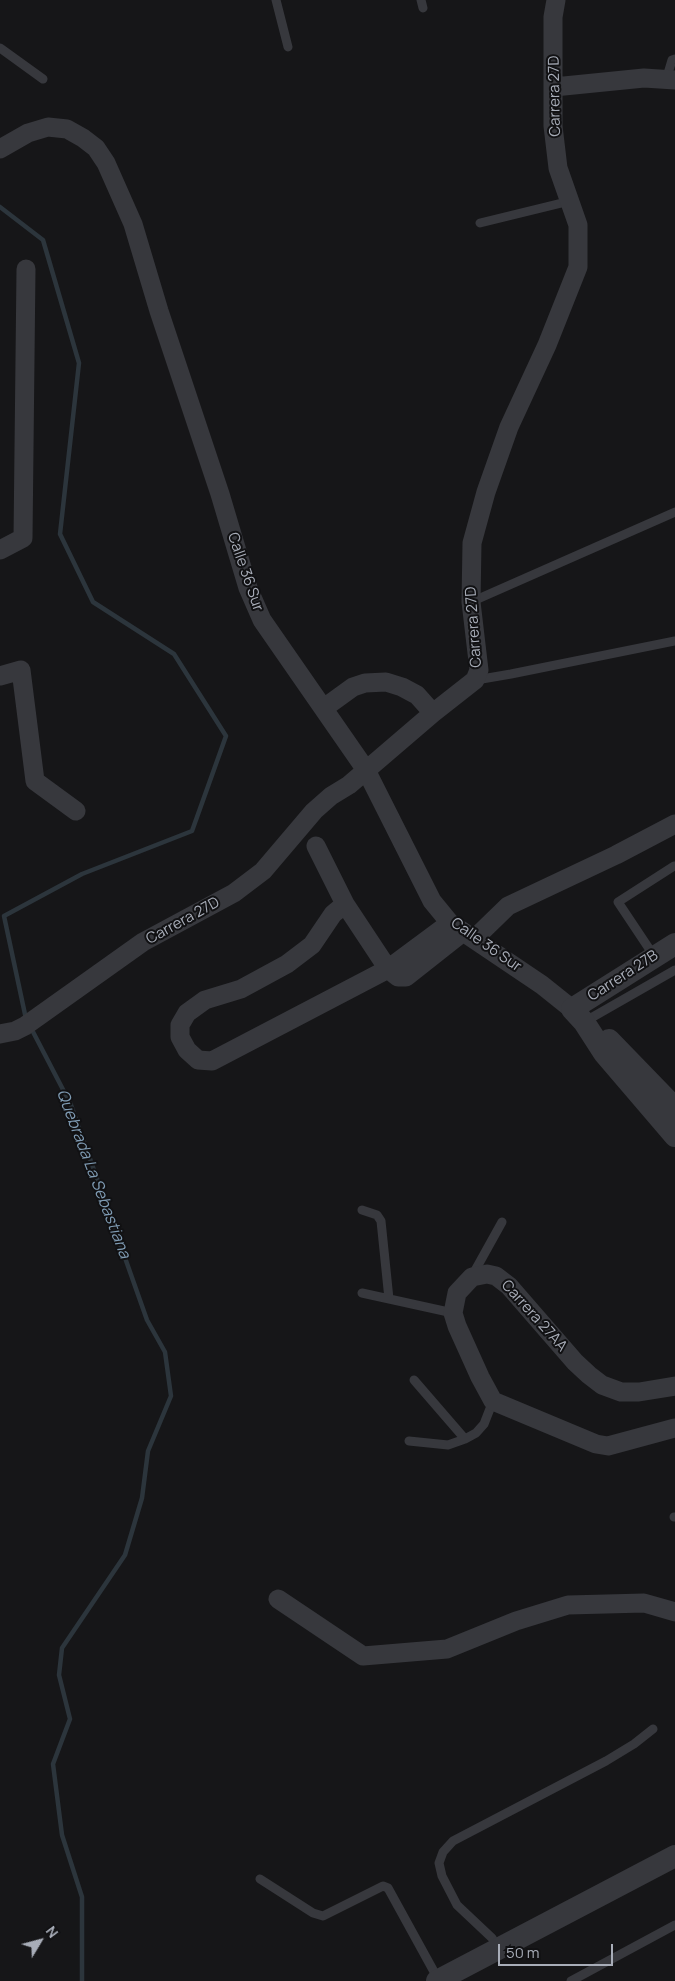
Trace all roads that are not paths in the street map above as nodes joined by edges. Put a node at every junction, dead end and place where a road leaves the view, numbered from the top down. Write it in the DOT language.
graph roads {
  1 [pos="276,0"];
  2 [pos="556,0"];
  3 [pos="288,47"];
  4 [pos="0,48"];
  5 [pos="675,59"];
  6 [pos="43,79"];
  7 [pos="671,80"];
  8 [pos="554,87"];
  9 [pos="0,149"];
  10 [pos="570,201"];
  11 [pos="480,223"];
  12 [pos="26,269"];
  13 [pos="675,512"];
  14 [pos="0,550"];
  15 [pos="471,602"];
  16 [pos="675,641"];
  17 [pos="0,676"];
  18 [pos="475,680"];
  19 [pos="324,708"];
  20 [pos="433,713"];
  21 [pos="366,770"];
  22 [pos="76,811"];
  23 [pos="675,824"];
  24 [pos="316,846"];
  25 [pos="674,866"];
  26 [pos="345,904"];
  27 [pos="463,931"];
  28 [pos="675,944"];
  29 [pos="654,956"];
  30 [pos="388,969"];
  31 [pos="675,970"];
  32 [pos="578,1016"];
  33 [pos="0,1034"];
  34 [pos="675,1108"];
  35 [pos="675,1136"];
  36 [pos="362,1210"];
  37 [pos="502,1222"];
  38 [pos="472,1277"];
  39 [pos="362,1293"];
  40 [pos="389,1299"];
  41 [pos="453,1313"];
  42 [pos="414,1380"];
  43 [pos="675,1386"];
  44 [pos="494,1401"];
  45 [pos="675,1428"];
  46 [pos="465,1439"];
  47 [pos="409,1440"];
  48 [pos="278,1599"];
  49 [pos="675,1612"];
  50 [pos="653,1729"];
  51 [pos="675,1856"];
  52 [pos="260,1879"];
  53 [pos="675,1924"];
  54 [pos="499,1949"];
  55 [pos="438,1981"];
  56 [pos="570,1981"];
  1 -- 3 [label="lane"];
  2 -- 8 [label="street, Carrera 27D"];
  4 -- 6 [label="lane"];
  5 -- 7 [label="lane"];
  7 -- 8 [label="street"];
  8 -- 10 [label="street, Carrera 27D"];
  9 -- 19 [label="street, Calle 36 Sur"];
  10 -- 11 [label="lane"];
  10 -- 15 [label="street, Carrera 27D"];
  12 -- 14 [label="street"];
  13 -- 15 [label="lane"];
  15 -- 18 [label="street, Carrera 27D"];
  16 -- 18 [label="lane"];
  17 -- 22 [label="street"];
  18 -- 20 [label="street, Carrera 27D"];
  19 -- 20 [label="street"];
  19 -- 21 [label="street, Calle 36 Sur"];
  20 -- 21 [label="street, Carrera 27D"];
  21 -- 27 [label="street, Calle 36 Sur"];
  21 -- 33 [label="street, Carrera 27D"];
  23 -- 27 [label="street"];
  24 -- 26 [label="street"];
  25 -- 29 [label="lane"];
  26 -- 30 [label="street"];
  26 -- 30 [label="street"];
  27 -- 30 [label="street"];
  27 -- 32 [label="street, Calle 36 Sur"];
  28 -- 29 [label="street, Carrera 27B"];
  29 -- 32 [label="street, Carrera 27B"];
  31 -- 32 [label="lane"];
  32 -- 34 [label="street, Calle 36 Sur"];
  32 -- 35 [label="street, Calle 36 Sur"];
  36 -- 40 [label="lane"];
  37 -- 38 [label="lane"];
  38 -- 41 [label="street"];
  38 -- 43 [label="street, Carrera 27AA"];
  39 -- 40 [label="lane"];
  40 -- 41 [label="lane"];
  41 -- 44 [label="street"];
  42 -- 46 [label="lane"];
  44 -- 45 [label="street"];
  44 -- 46 [label="lane"];
  46 -- 47 [label="lane"];
  48 -- 49 [label="street"];
  50 -- 54 [label="lane"];
  51 -- 54 [label="street"];
  52 -- 55 [label="lane"];
  53 -- 56 [label="lane"];
  54 -- 55 [label="street"];
}
